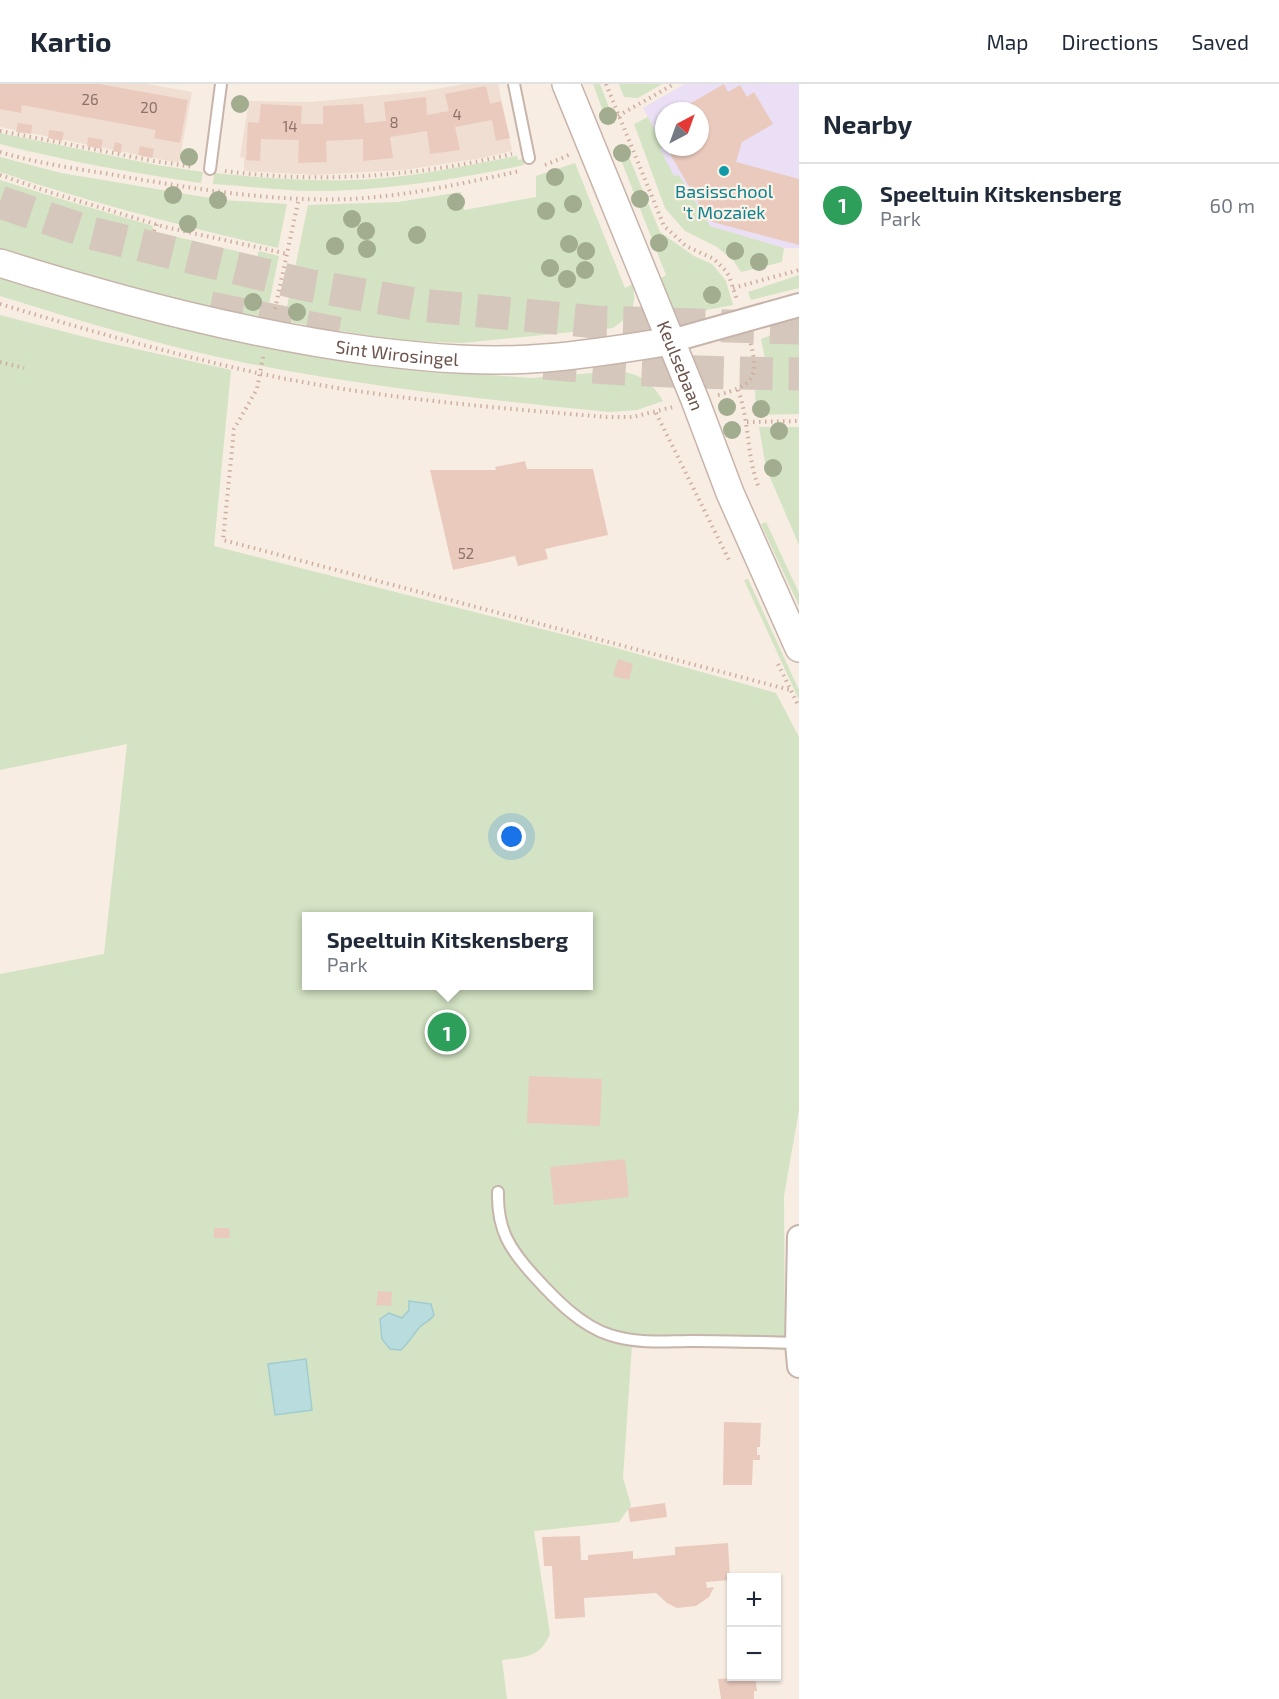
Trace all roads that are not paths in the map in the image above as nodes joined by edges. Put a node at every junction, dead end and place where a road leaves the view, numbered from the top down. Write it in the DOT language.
graph roads {
  1 [pos="221,84"];
  2 [pos="514,84"];
  3 [pos="566,84"];
  4 [pos="529,159"];
  5 [pos="210,169"];
  6 [pos="0,263"];
  7 [pos="799,305"];
  8 [pos="671,341"];
  9 [pos="787,653"];
  10 [pos="498,1192"];
  11 [pos="799,1237"];
  12 [pos="797,1343"];
  13 [pos="799,1366"];
  1 -- 5 [label="lane"];
  2 -- 4 [label="lane"];
  3 -- 8 [label="street, Keulsebaan"];
  6 -- 8 [label="street, Sint Wirosingel"];
  7 -- 8 [label="street, Sint Wirosingel"];
  8 -- 9 [label="street, Keulsebaan"];
  10 -- 12 [label="lane"];
  11 -- 12 [label="street"];
  12 -- 13 [label="street"];
}
